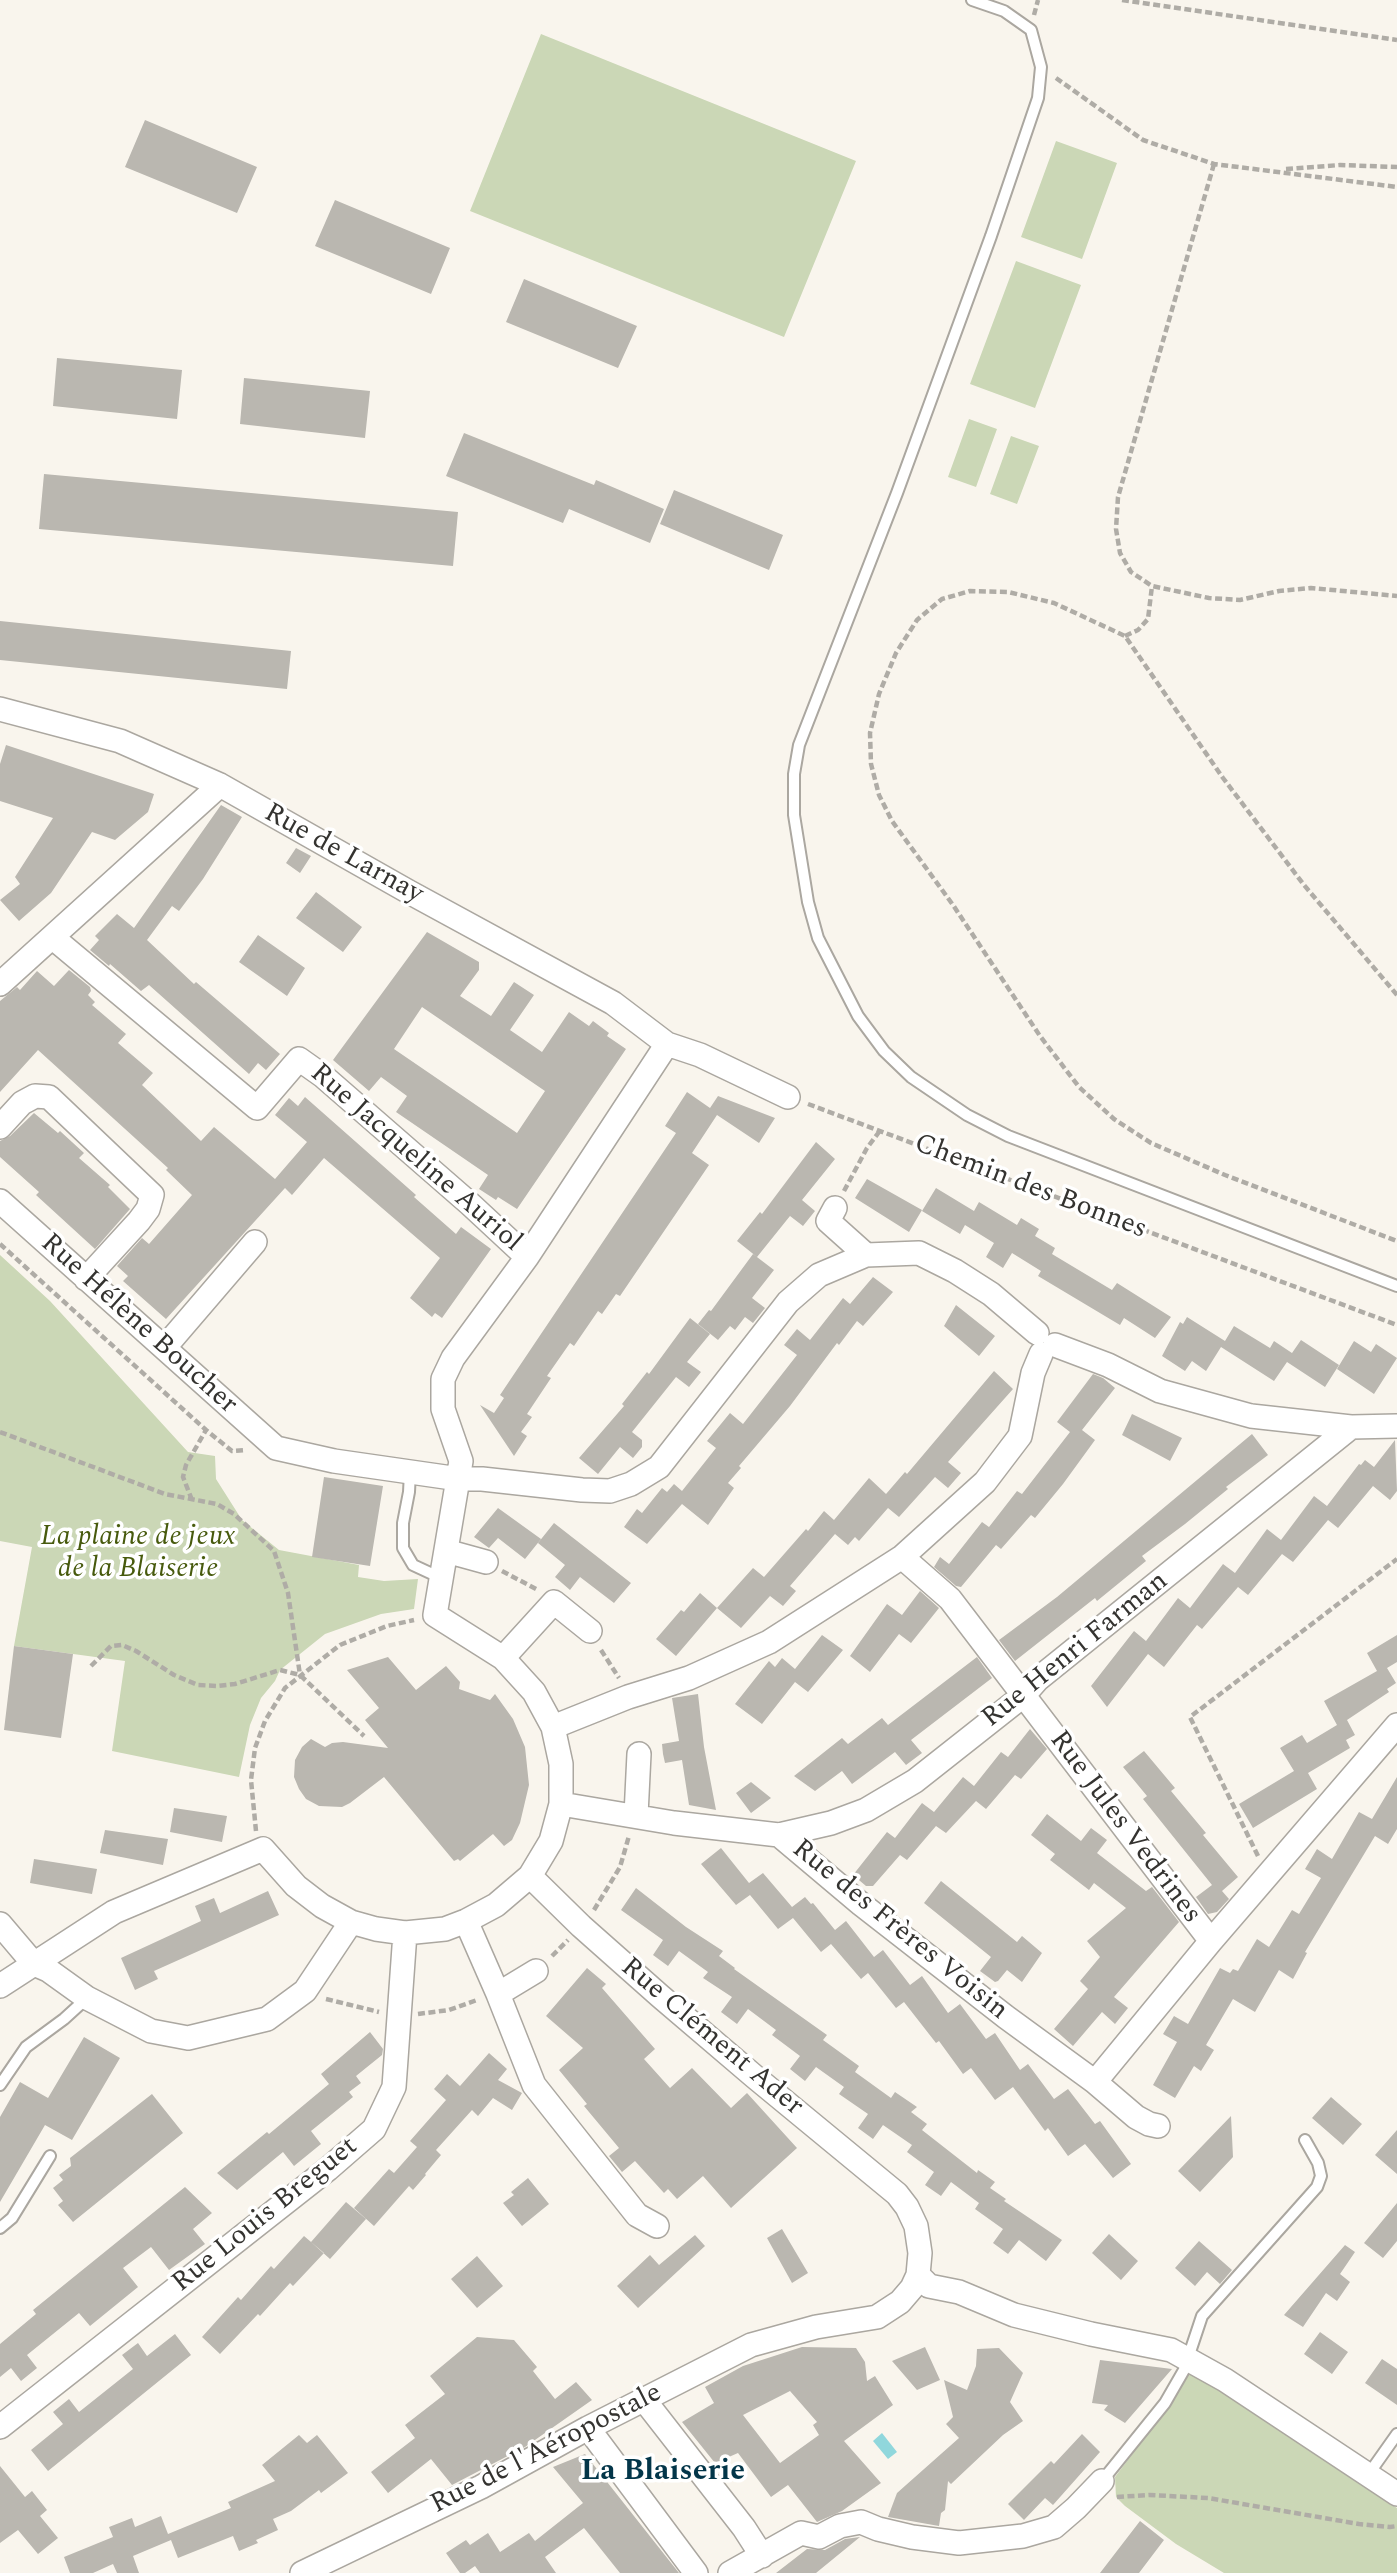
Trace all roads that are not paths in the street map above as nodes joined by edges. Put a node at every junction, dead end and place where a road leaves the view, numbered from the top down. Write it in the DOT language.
graph roads {
  1 [pos="972,0"];
  2 [pos="988,3"];
  3 [pos="0,709"];
  4 [pos="220,785"];
  5 [pos="52,937"];
  6 [pos="0,984"];
  7 [pos="667,1044"];
  8 [pos="788,1097"];
  9 [pos="0,1127"];
  10 [pos="0,1201"];
  11 [pos="835,1208"];
  12 [pos="255,1242"];
  13 [pos="866,1255"];
  14 [pos="527,1257"];
  15 [pos="86,1279"];
  16 [pos="1397,1286"];
  17 [pos="1044,1344"];
  18 [pos="165,1347"];
  19 [pos="1397,1426"];
  20 [pos="1352,1427"];
  21 [pos="410,1472"];
  22 [pos="459,1479"];
  23 [pos="446,1551"];
  24 [pos="902,1557"];
  25 [pos="486,1562"];
  26 [pos="441,1578"];
  27 [pos="590,1631"];
  28 [pos="503,1658"];
  29 [pos="1024,1695"];
  30 [pos="1397,1725"];
  31 [pos="553,1727"];
  32 [pos="639,1754"];
  33 [pos="561,1804"];
  34 [pos="636,1815"];
  35 [pos="779,1835"];
  36 [pos="530,1876"];
  37 [pos="466,1921"];
  38 [pos="351,1922"];
  39 [pos="0,1924"];
  40 [pos="405,1933"];
  41 [pos="1210,1941"];
  42 [pos="34,1964"];
  43 [pos="536,1971"];
  44 [pos="0,1986"];
  45 [pos="498,1994"];
  46 [pos="87,1998"];
  47 [pos="1094,2082"];
  48 [pos="0,2085"];
  49 [pos="1158,2126"];
  50 [pos="1305,2140"];
  51 [pos="50,2156"];
  52 [pos="657,2226"];
  53 [pos="0,2228"];
  54 [pos="918,2276"];
  55 [pos="1187,2358"];
  56 [pos="645,2401"];
  57 [pos="0,2427"];
  58 [pos="588,2428"];
  59 [pos="1397,2434"];
  60 [pos="1368,2475"];
  61 [pos="1392,2487"];
  62 [pos="1109,2489"];
  63 [pos="762,2556"];
  64 [pos="302,2573"];
  65 [pos="696,2573"];
  66 [pos="730,2573"];
  1 -- 2 [label="lane"];
  2 -- 16 [label="lane"];
  3 -- 4 [label="street, Rue de Larnay"];
  4 -- 5 [label="street"];
  4 -- 7 [label="street, Rue de Larnay"];
  5 -- 6 [label="street"];
  5 -- 14 [label="street, Rue Jacqueline Auriol"];
  7 -- 8 [label="street"];
  7 -- 14 [label="street"];
  9 -- 15 [label="street"];
  10 -- 15 [label="street, Rue Hélène Boucher"];
  11 -- 13 [label="street"];
  12 -- 18 [label="street"];
  13 -- 17 [label="street"];
  13 -- 22 [label="street"];
  14 -- 22 [label="street"];
  15 -- 18 [label="street, Rue Hélène Boucher"];
  17 -- 20 [label="street"];
  17 -- 24 [label="street"];
  18 -- 21 [label="street, Rue Hélène Boucher"];
  19 -- 20 [label="street"];
  20 -- 29 [label="street, Rue Henri Farman"];
  21 -- 22 [label="street"];
  21 -- 26 [label="lane"];
  22 -- 23 [label="street"];
  23 -- 25 [label="street"];
  23 -- 26 [label="street"];
  24 -- 29 [label="street, Rue Jules Vedrines"];
  24 -- 31 [label="street"];
  26 -- 28 [label="street"];
  27 -- 28 [label="street"];
  28 -- 31 [label="street"];
  29 -- 35 [label="street, Rue Henri Farman"];
  29 -- 41 [label="street, Rue Jules Vedrines"];
  30 -- 41 [label="street"];
  31 -- 33 [label="street"];
  32 -- 34 [label="street"];
  33 -- 34 [label="street, Rue des Frères Voisin"];
  33 -- 36 [label="street"];
  34 -- 35 [label="street, Rue des Frères Voisin"];
  35 -- 47 [label="street, Rue des Frères Voisin"];
  36 -- 37 [label="street"];
  36 -- 54 [label="street, Rue Clément Ader"];
  37 -- 40 [label="street"];
  37 -- 45 [label="street"];
  38 -- 40 [label="street"];
  38 -- 42 [label="street"];
  38 -- 46 [label="street"];
  39 -- 42 [label="street"];
  40 -- 57 [label="street, Rue Louis Breguet"];
  41 -- 47 [label="street"];
  42 -- 44 [label="street"];
  42 -- 46 [label="street"];
  43 -- 45 [label="street"];
  45 -- 52 [label="street"];
  46 -- 48 [label="lane"];
  47 -- 49 [label="street, Rue des Frères Voisin"];
  50 -- 55 [label="lane"];
  51 -- 53 [label="lane"];
  54 -- 55 [label="street"];
  54 -- 56 [label="street, Rue de l'Aéropostale"];
  55 -- 60 [label="street"];
  55 -- 62 [label="lane"];
  56 -- 58 [label="street, Rue de l'Aéropostale"];
  56 -- 63 [label="street"];
  58 -- 64 [label="street, Rue de l'Aéropostale"];
  58 -- 65 [label="street"];
  59 -- 60 [label="lane"];
  60 -- 61 [label="street"];
  62 -- 63 [label="street"];
  63 -- 66 [label="street"];
}
